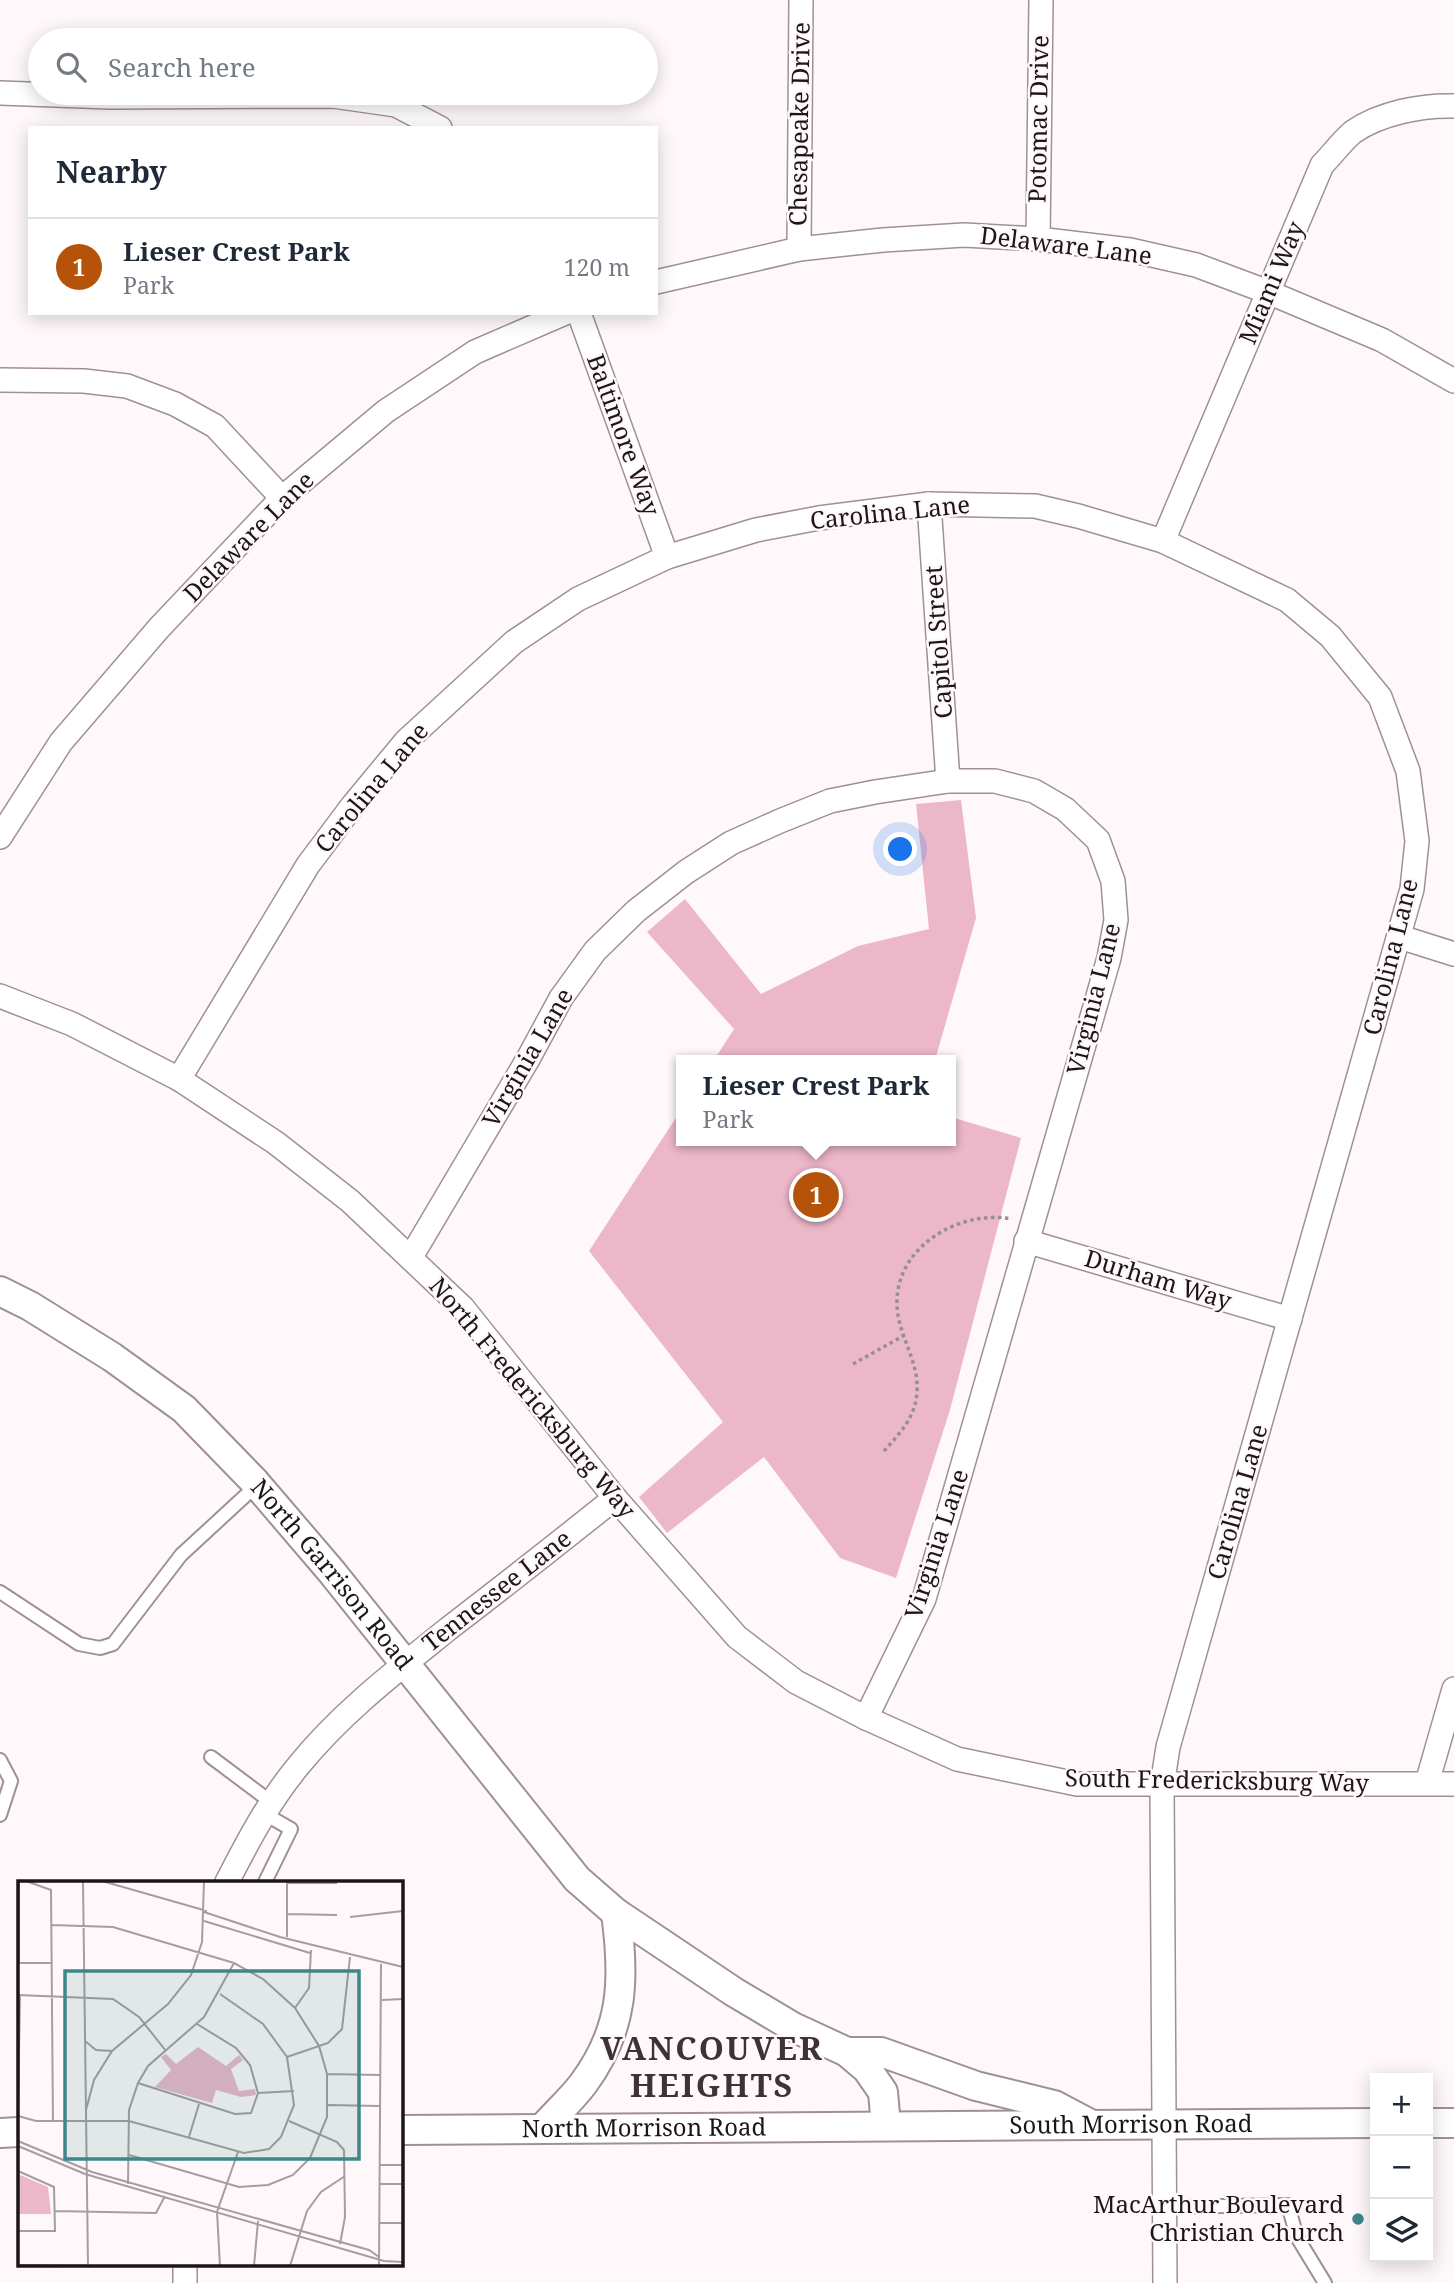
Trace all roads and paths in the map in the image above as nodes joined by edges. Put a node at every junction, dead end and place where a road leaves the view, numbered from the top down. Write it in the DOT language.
graph roads {
  1 [pos="802,0"];
  2 [pos="1041,0"];
  3 [pos="0,93"];
  4 [pos="28,94"];
  5 [pos="396,105"];
  6 [pos="1454,106"];
  7 [pos="436,126"];
  8 [pos="1038,239"];
  9 [pos="799,249"];
  10 [pos="658,282"];
  11 [pos="1268,292"];
  12 [pos="560,315"];
  13 [pos="580,315"];
  14 [pos="0,380"];
  15 [pos="1454,381"];
  16 [pos="282,498"];
  17 [pos="929,504"];
  18 [pos="1163,541"];
  19 [pos="667,557"];
  20 [pos="948,781"];
  21 [pos="0,836"];
  22 [pos="1400,937"];
  23 [pos="1454,954"];
  24 [pos="0,996"];
  25 [pos="179,1079"];
  26 [pos="1026,1241"];
  27 [pos="411,1257"];
  28 [pos="0,1291"];
  29 [pos="1290,1319"];
  30 [pos="903,1336"];
  31 [pos="853,1364"];
  32 [pos="884,1451"];
  33 [pos="258,1485"];
  34 [pos="615,1497"];
  35 [pos="0,1592"];
  36 [pos="404,1665"];
  37 [pos="1454,1689"];
  38 [pos="866,1718"];
  39 [pos="211,1757"];
  40 [pos="0,1760"];
  41 [pos="1427,1783"];
  42 [pos="1454,1784"];
  43 [pos="1162,1786"];
  44 [pos="267,1807"];
  45 [pos="0,1815"];
  46 [pos="228,1881"];
  47 [pos="265,1881"];
  48 [pos="616,1913"];
  49 [pos="847,2052"];
  50 [pos="1370,2123"];
  51 [pos="1433,2123"];
  52 [pos="1454,2123"];
  53 [pos="886,2126"];
  54 [pos="1164,2126"];
  55 [pos="1095,2127"];
  56 [pos="542,2129"];
  57 [pos="402,2130"];
  58 [pos="0,2133"];
  59 [pos="18,2133"];
  60 [pos="1165,2207"];
  61 [pos="1165,2283"];
  62 [pos="1325,2283"];
  1 -- 9 [label="street, Chesapeake Drive"];
  2 -- 8 [label="street, Potomac Drive"];
  3 -- 4 [label="street"];
  5 -- 7 [label="street"];
  6 -- 11 [label="street, Miami Way"];
  8 -- 9 [label="street, Delaware Lane"];
  8 -- 11 [label="street, Delaware Lane"];
  9 -- 10 [label="street, Delaware Lane"];
  11 -- 15 [label="street, Delaware Lane"];
  11 -- 18 [label="street, Miami Way"];
  12 -- 16 [label="street, Delaware Lane"];
  13 -- 19 [label="street, Baltimore Way"];
  14 -- 16 [label="street"];
  16 -- 21 [label="street, Delaware Lane"];
  17 -- 18 [label="street, Carolina Lane"];
  17 -- 19 [label="street, Carolina Lane"];
  17 -- 20 [label="street, Capitol Street"];
  18 -- 22 [label="street, Carolina Lane"];
  19 -- 25 [label="street, Carolina Lane"];
  20 -- 26 [label="street, Virginia Lane"];
  20 -- 27 [label="street, Virginia Lane"];
  22 -- 23 [label="street"];
  22 -- 29 [label="street, Carolina Lane"];
  24 -- 25 [label="street, North Fredericksburg Way"];
  25 -- 27 [label="street, North Fredericksburg Way"];
  26 -- 29 [label="street, Durham Way"];
  26 -- 30 [label="path"];
  26 -- 38 [label="street, Virginia Lane"];
  27 -- 34 [label="street, North Fredericksburg Way"];
  28 -- 33 [label="street, North Garrison Road"];
  29 -- 43 [label="street, Carolina Lane"];
  30 -- 31 [label="path"];
  30 -- 32 [label="path"];
  33 -- 35 [label="lane"];
  33 -- 36 [label="street, North Garrison Road"];
  34 -- 36 [label="street, Tennessee Lane"];
  34 -- 38 [label="street, North Fredericksburg Way"];
  36 -- 44 [label="street, Tennessee Lane"];
  36 -- 48 [label="street, North Garrison Road"];
  37 -- 41 [label="street"];
  38 -- 43 [label="street, South Fredericksburg Way"];
  39 -- 44 [label="lane"];
  40 -- 45 [label="lane"];
  41 -- 42 [label="street, South Fredericksburg Way"];
  41 -- 43 [label="street, South Fredericksburg Way"];
  43 -- 54 [label="street, Carolina Lane"];
  44 -- 46 [label="street, Tennessee Lane"];
  44 -- 47 [label="lane"];
  48 -- 49 [label="street, North Garrison Road"];
  48 -- 56 [label="street"];
  49 -- 53 [label="street"];
  49 -- 55 [label="street"];
  50 -- 54 [label="street, South Morrison Road"];
  51 -- 52 [label="street"];
  53 -- 55 [label="street, South Morrison Road"];
  53 -- 56 [label="street, North Morrison Road"];
  54 -- 55 [label="street, South Morrison Road"];
  54 -- 60 [label="street, Carolina Lane"];
  56 -- 57 [label="street, North Morrison Road"];
  58 -- 59 [label="street"];
  60 -- 61 [label="street, Carolina Lane"];
  60 -- 62 [label="lane"];
}
